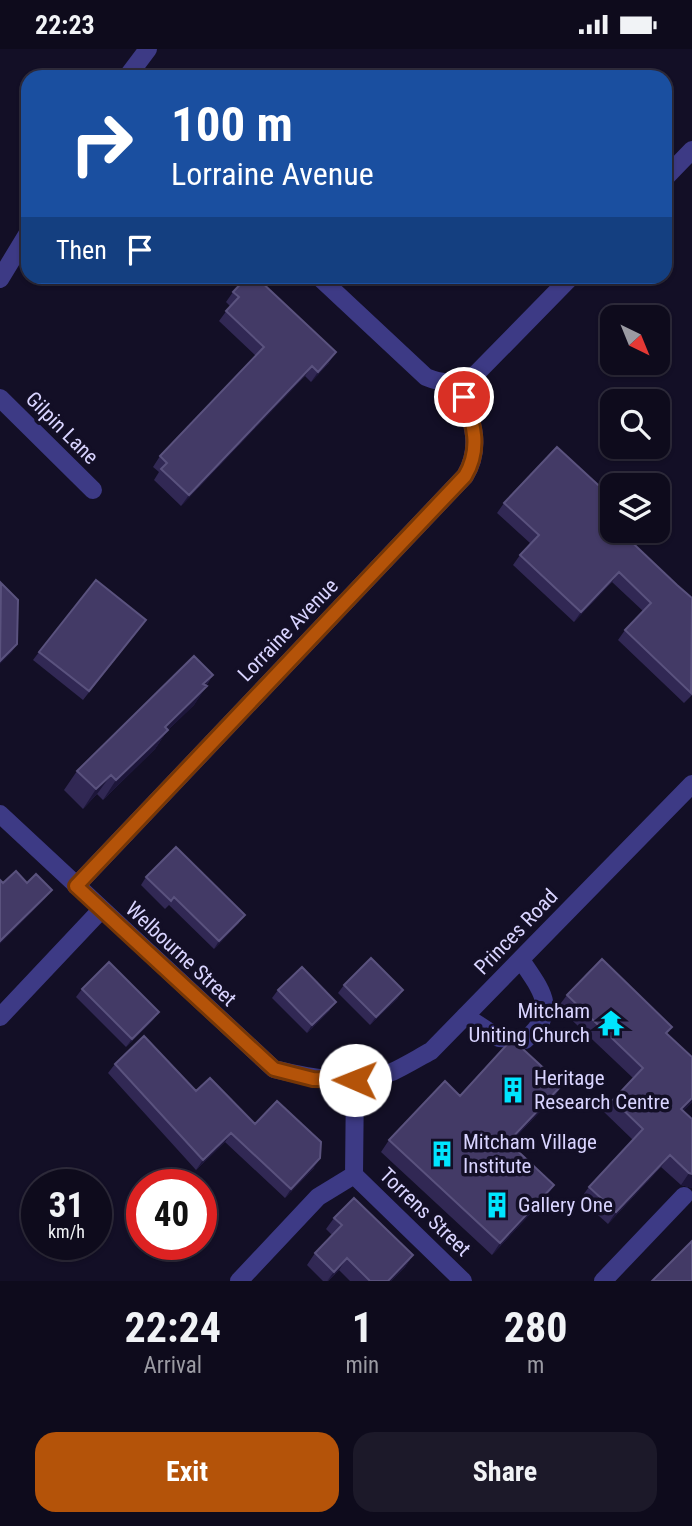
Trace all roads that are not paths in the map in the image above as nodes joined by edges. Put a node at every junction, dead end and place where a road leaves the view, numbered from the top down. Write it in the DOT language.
graph roads {
  1 [pos="148,49"];
  2 [pos="132,70"];
  3 [pos="692,150"];
  4 [pos="672,171"];
  5 [pos="21,244"];
  6 [pos="0,279"];
  7 [pos="326,284"];
  8 [pos="564,284"];
  9 [pos="458,383"];
  10 [pos="0,398"];
  11 [pos="93,491"];
  12 [pos="692,784"];
  13 [pos="0,814"];
  14 [pos="76,886"];
  15 [pos="101,910"];
  16 [pos="521,960"];
  17 [pos="465,1016"];
  18 [pos="0,1017"];
  19 [pos="355,1080"];
  20 [pos="354,1175"];
  21 [pos="684,1196"];
  22 [pos="239,1281"];
  23 [pos="463,1281"];
  24 [pos="603,1281"];
  1 -- 2 [label="street"];
  3 -- 4 [label="street"];
  5 -- 6 [label="street"];
  7 -- 9 [label="street"];
  8 -- 9 [label="street"];
  9 -- 14 [label="street, Lorraine Avenue"];
  10 -- 11 [label="street, Gilpin Lane"];
  12 -- 16 [label="street, Princes Road"];
  13 -- 14 [label="street, Welbourne Street"];
  14 -- 15 [label="street, Welbourne Street"];
  15 -- 18 [label="street"];
  15 -- 19 [label="street, Welbourne Street"];
  16 -- 17 [label="street, Princes Road"];
  16 -- 17 [label="street"];
  17 -- 19 [label="street, Princes Road"];
  19 -- 20 [label="street"];
  20 -- 22 [label="street"];
  20 -- 23 [label="street, Torrens Street"];
  21 -- 24 [label="street"];
}
